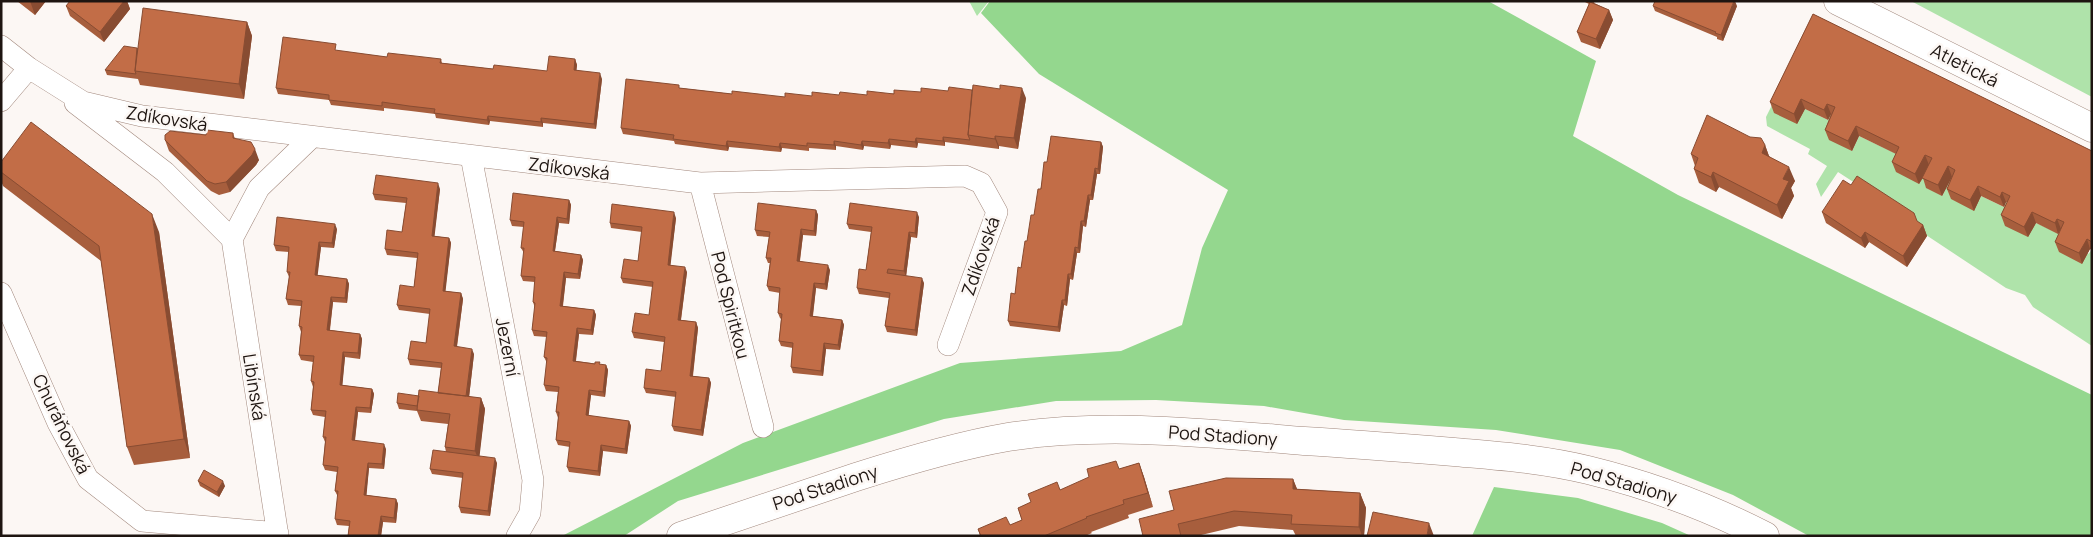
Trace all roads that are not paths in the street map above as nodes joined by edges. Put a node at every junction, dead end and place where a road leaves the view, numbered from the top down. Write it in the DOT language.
graph roads {
  1 [pos="1838,1"];
  2 [pos="1,46"];
  3 [pos="29,68"];
  4 [pos="1,101"];
  5 [pos="2092,128"];
  6 [pos="312,137"];
  7 [pos="471,156"];
  8 [pos="700,183"];
  9 [pos="232,239"];
  10 [pos="1,293"];
  11 [pos="948,345"];
  12 [pos="763,427"];
  13 [pos="278,534"];
  14 [pos="517,536"];
  15 [pos="681,536"];
  16 [pos="1765,536"];
  1 -- 5 [label="main road, Atletická"];
  2 -- 3 [label="street, Zdíkovská"];
  3 -- 4 [label="street"];
  3 -- 6 [label="street, Zdíkovská"];
  3 -- 9 [label="street"];
  6 -- 7 [label="street, Zdíkovská"];
  6 -- 9 [label="street"];
  7 -- 8 [label="street, Zdíkovská"];
  7 -- 14 [label="street, Jezerní"];
  8 -- 11 [label="street, Zdíkovská"];
  8 -- 12 [label="street, Pod Spiritkou"];
  9 -- 13 [label="street, Libínská"];
  10 -- 13 [label="street, Churáňovská"];
  15 -- 16 [label="main road, Pod Stadiony"];
}
